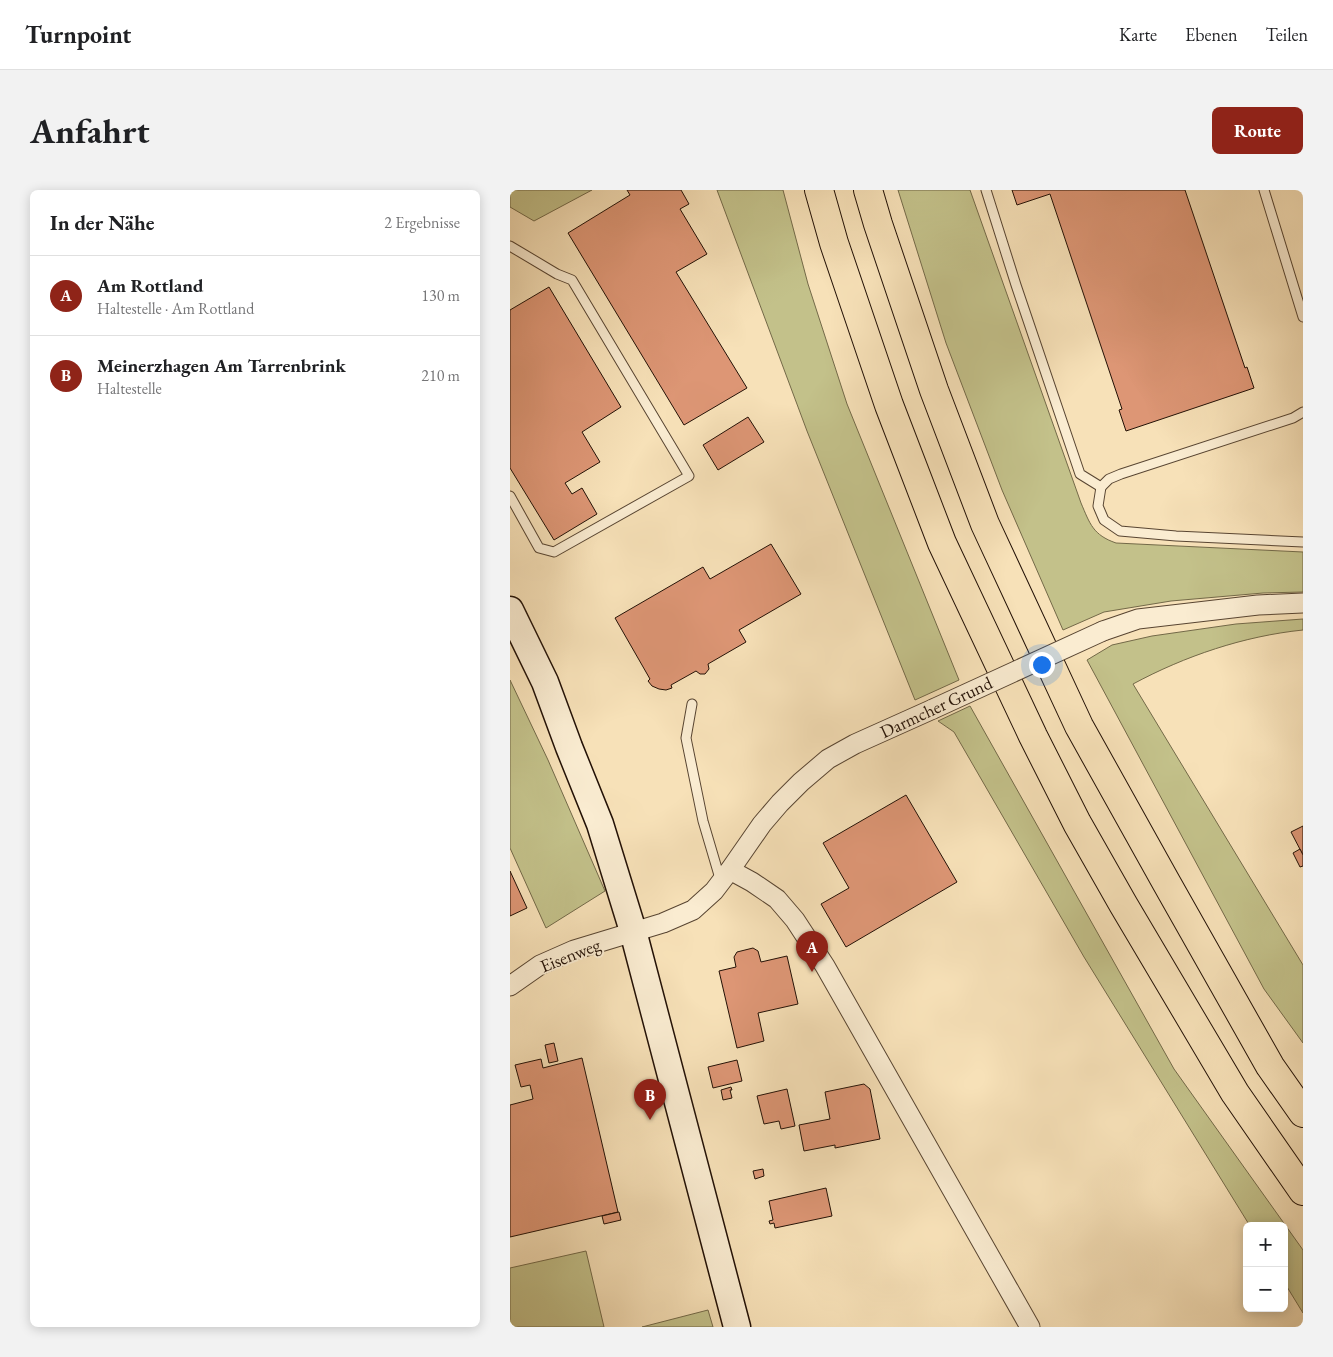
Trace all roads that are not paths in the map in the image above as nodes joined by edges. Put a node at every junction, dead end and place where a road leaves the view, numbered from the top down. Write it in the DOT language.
graph roads {
  1 [pos="819,190"];
  2 [pos="868,190"];
  3 [pos="986,190"];
  4 [pos="1264,190"];
  5 [pos="510,246"];
  6 [pos="1303,317"];
  7 [pos="1303,412"];
  8 [pos="1101,487"];
  9 [pos="510,496"];
  10 [pos="1303,542"];
  11 [pos="1303,603"];
  12 [pos="510,610"];
  13 [pos="692,704"];
  14 [pos="725,876"];
  15 [pos="633,932"];
  16 [pos="510,986"];
  17 [pos="1303,1113"];
  18 [pos="1303,1191"];
  19 [pos="738,1327"];
  20 [pos="1030,1327"];
  1 -- 18 [label="highway"];
  2 -- 17 [label="highway"];
  3 -- 8 [label="lane"];
  4 -- 6 [label="lane"];
  5 -- 9 [label="lane"];
  7 -- 8 [label="lane"];
  8 -- 10 [label="lane"];
  11 -- 14 [label="street, Darmcher Grund, bridge"];
  12 -- 15 [label="main road"];
  13 -- 14 [label="lane"];
  14 -- 15 [label="street, Darmcher Grund"];
  14 -- 20 [label="street"];
  15 -- 16 [label="street, Eisenweg"];
  15 -- 19 [label="main road"];
}
